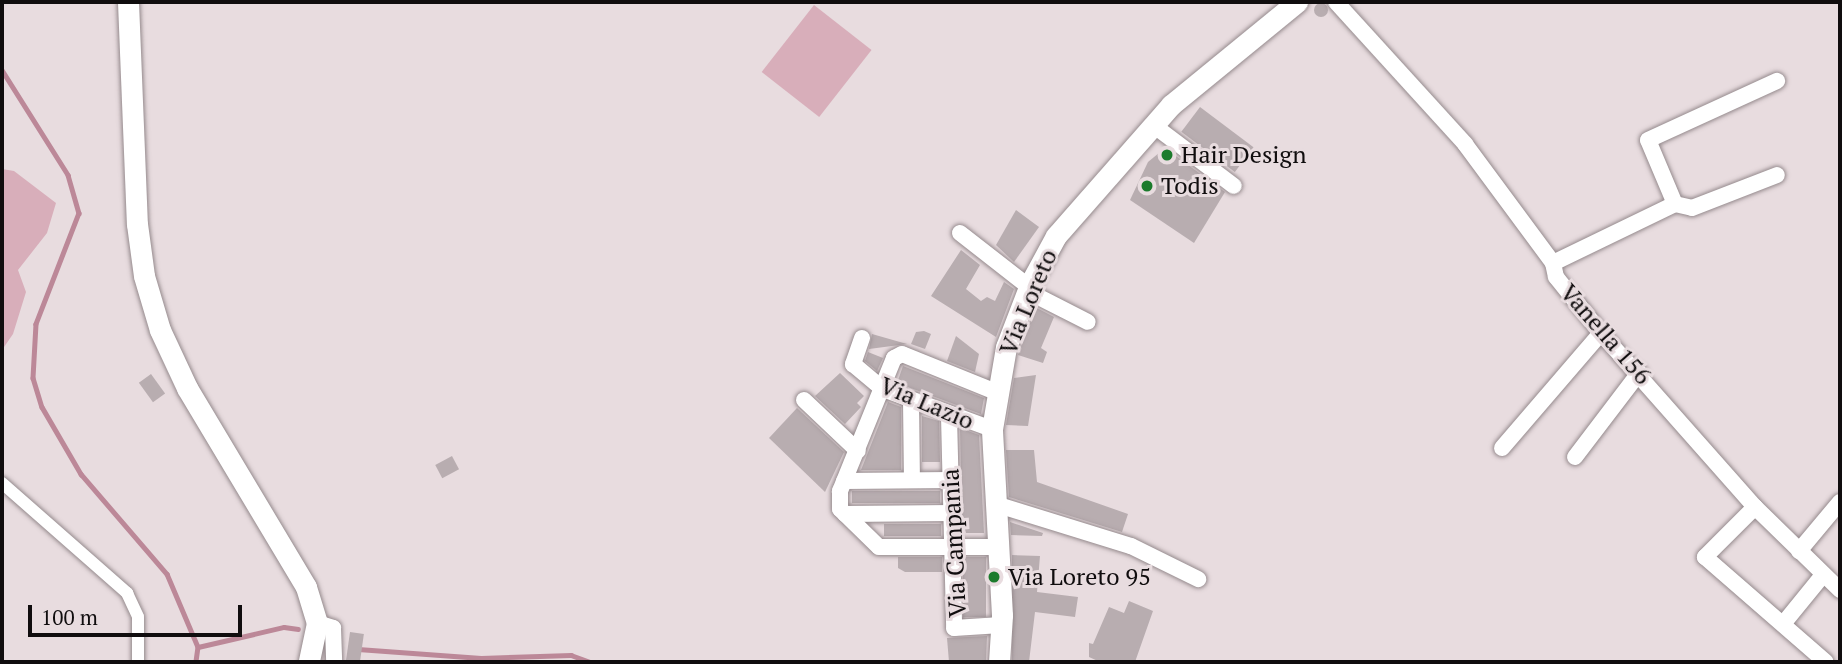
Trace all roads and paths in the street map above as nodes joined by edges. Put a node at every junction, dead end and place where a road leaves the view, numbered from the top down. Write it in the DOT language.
graph roads {
  1 [pos="128,2"];
  2 [pos="1297,2"];
  3 [pos="1336,2"];
  4 [pos="1777,81"];
  5 [pos="1153,125"];
  6 [pos="1777,175"];
  7 [pos="1234,186"];
  8 [pos="1675,204"];
  9 [pos="960,233"];
  10 [pos="1553,263"];
  11 [pos="1028,289"];
  12 [pos="1088,322"];
  13 [pos="1601,333"];
  14 [pos="863,338"];
  15 [pos="1639,373"];
  16 [pos="883,388"];
  17 [pos="996,392"];
  18 [pos="804,400"];
  19 [pos="911,401"];
  20 [pos="949,416"];
  21 [pos="992,429"];
  22 [pos="1502,448"];
  23 [pos="858,451"];
  24 [pos="1575,457"];
  25 [pos="912,480"];
  26 [pos="950,480"];
  27 [pos="844,481"];
  28 [pos="2,483"];
  29 [pos="1840,502"];
  30 [pos="995,504"];
  31 [pos="1755,507"];
  32 [pos="951,513"];
  33 [pos="845,514"];
  34 [pos="952,547"];
  35 [pos="997,547"];
  36 [pos="1799,551"];
  37 [pos="1823,575"];
  38 [pos="1198,579"];
  39 [pos="1840,590"];
  40 [pos="317,623"];
  41 [pos="1783,624"];
  42 [pos="1001,625"];
  43 [pos="138,662"];
  44 [pos="309,662"];
  45 [pos="334,662"];
  46 [pos="999,662"];
  47 [pos="1826,662"];
  1 -- 40 [label="street"];
  2 -- 5 [label="street, Via Loreto"];
  3 -- 10 [label="street, Vanella 156"];
  4 -- 8 [label="street"];
  5 -- 7 [label="street"];
  5 -- 11 [label="street, Via Loreto"];
  6 -- 8 [label="street"];
  8 -- 10 [label="street"];
  9 -- 11 [label="street"];
  10 -- 13 [label="street, Vanella 156"];
  11 -- 12 [label="street"];
  11 -- 17 [label="street, Via Loreto"];
  13 -- 15 [label="street, Vanella 156"];
  13 -- 22 [label="street"];
  14 -- 16 [label="street, Via Lazio"];
  15 -- 24 [label="street"];
  15 -- 31 [label="street, Vanella 156"];
  16 -- 17 [label="street"];
  16 -- 19 [label="street, Via Lazio"];
  16 -- 23 [label="street"];
  17 -- 21 [label="street, Via Loreto"];
  18 -- 23 [label="street"];
  19 -- 20 [label="street, Via Lazio"];
  19 -- 25 [label="street"];
  20 -- 21 [label="street, Via Lazio"];
  20 -- 26 [label="street, Via Campania"];
  21 -- 30 [label="street, Via Loreto"];
  23 -- 27 [label="street"];
  25 -- 26 [label="street"];
  25 -- 27 [label="street"];
  26 -- 32 [label="street, Via Campania"];
  27 -- 33 [label="street"];
  28 -- 43 [label="street"];
  29 -- 36 [label="street"];
  30 -- 35 [label="street, Via Loreto"];
  30 -- 38 [label="street"];
  31 -- 36 [label="street, Vanella 156"];
  31 -- 41 [label="street"];
  32 -- 33 [label="street"];
  32 -- 34 [label="street, Via Campania"];
  33 -- 34 [label="street"];
  34 -- 35 [label="street"];
  34 -- 42 [label="street, Via Campania"];
  35 -- 42 [label="street, Via Loreto"];
  36 -- 37 [label="street, Vanella 156"];
  37 -- 39 [label="street, Vanella 156"];
  37 -- 41 [label="street"];
  40 -- 44 [label="street"];
  40 -- 45 [label="street"];
  41 -- 47 [label="street"];
  42 -- 46 [label="street, Via Loreto"];
}
